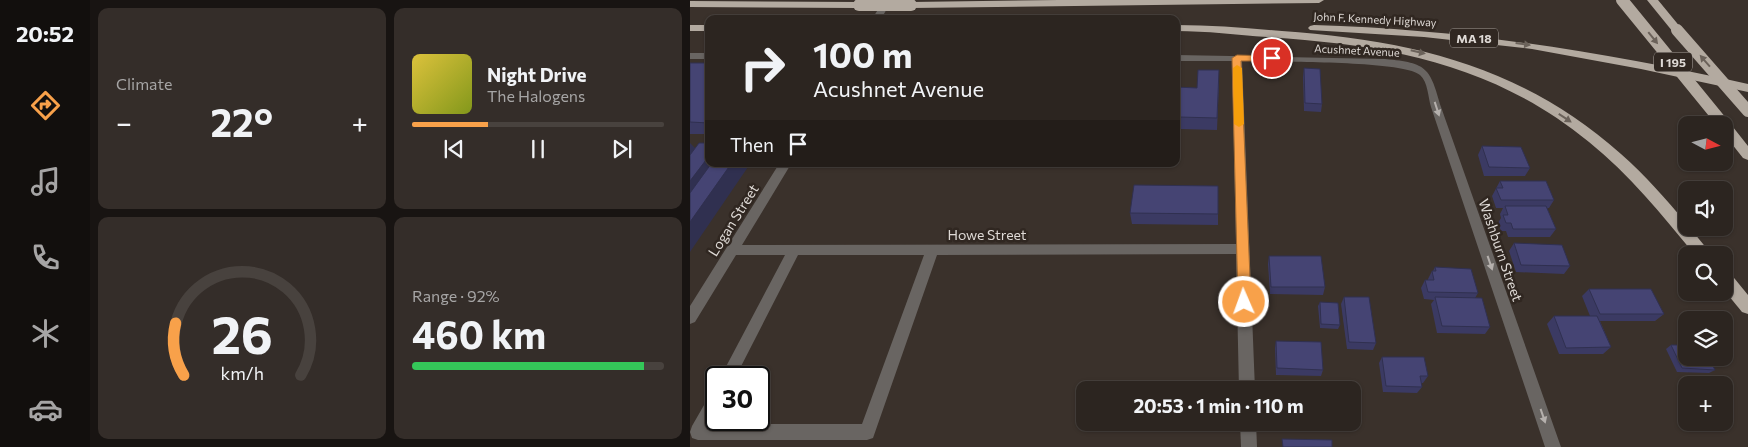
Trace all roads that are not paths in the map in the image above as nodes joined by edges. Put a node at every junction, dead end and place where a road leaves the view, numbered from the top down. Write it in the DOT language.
graph roads {
  1 [pos="726,0"];
  2 [pos="888,0"];
  3 [pos="1319,0"];
  4 [pos="1622,0"];
  5 [pos="1652,0"];
  6 [pos="690,3"];
  7 [pos="879,15"];
  8 [pos="690,28"];
  9 [pos="705,28"];
  10 [pos="1180,28"];
  11 [pos="1196,28"];
  12 [pos="690,56"];
  13 [pos="705,56"];
  14 [pos="1180,58"];
  15 [pos="1237,58"];
  16 [pos="1415,68"];
  17 [pos="1748,88"];
  18 [pos="1748,111"];
  19 [pos="1748,155"];
  20 [pos="783,167"];
  21 [pos="1696,246"];
  22 [pos="1243,249"];
  23 [pos="732,250"];
  24 [pos="794,250"];
  25 [pos="934,250"];
  26 [pos="1733,289"];
  27 [pos="1748,307"];
  28 [pos="690,318"];
  29 [pos="733,366"];
  30 [pos="1247,381"];
  31 [pos="705,419"];
  32 [pos="1248,431"];
  33 [pos="1249,447"];
  34 [pos="1554,447"];
  1 -- 6 [label="highway"];
  2 -- 7 [label="street"];
  3 -- 6 [label="highway, John F. Kennedy Highway, bridge"];
  4 -- 19 [label="highway, I 195, one-way, bridge"];
  18 -- 5 [label="highway, I 195, one-way, bridge"];
  8 -- 9 [label="highway"];
  10 -- 11 [label="highway, John F. Kennedy Highway / MA 18"];
  11 -- 17 [label="highway, John F. Kennedy Highway / MA 18, one-way"];
  11 -- 21 [label="highway, one-way"];
  12 -- 13 [label="street"];
  14 -- 15 [label="street, Acushnet Avenue"];
  15 -- 16 [label="street, Acushnet Avenue"];
  15 -- 22 [label="street"];
  16 -- 34 [label="street, Washburn Street, one-way"];
  20 -- 23 [label="street, Logan Street"];
  22 -- 25 [label="street, Howe Street"];
  22 -- 30 [label="street"];
  23 -- 24 [label="street, Howe Street"];
  23 -- 28 [label="street, Logan Street"];
  24 -- 25 [label="street, Howe Street"];
  24 -- 29 [label="street"];
  25 -- 31 [label="street"];
  26 -- 27 [label="highway"];
  32 -- 33 [label="street"];
}
